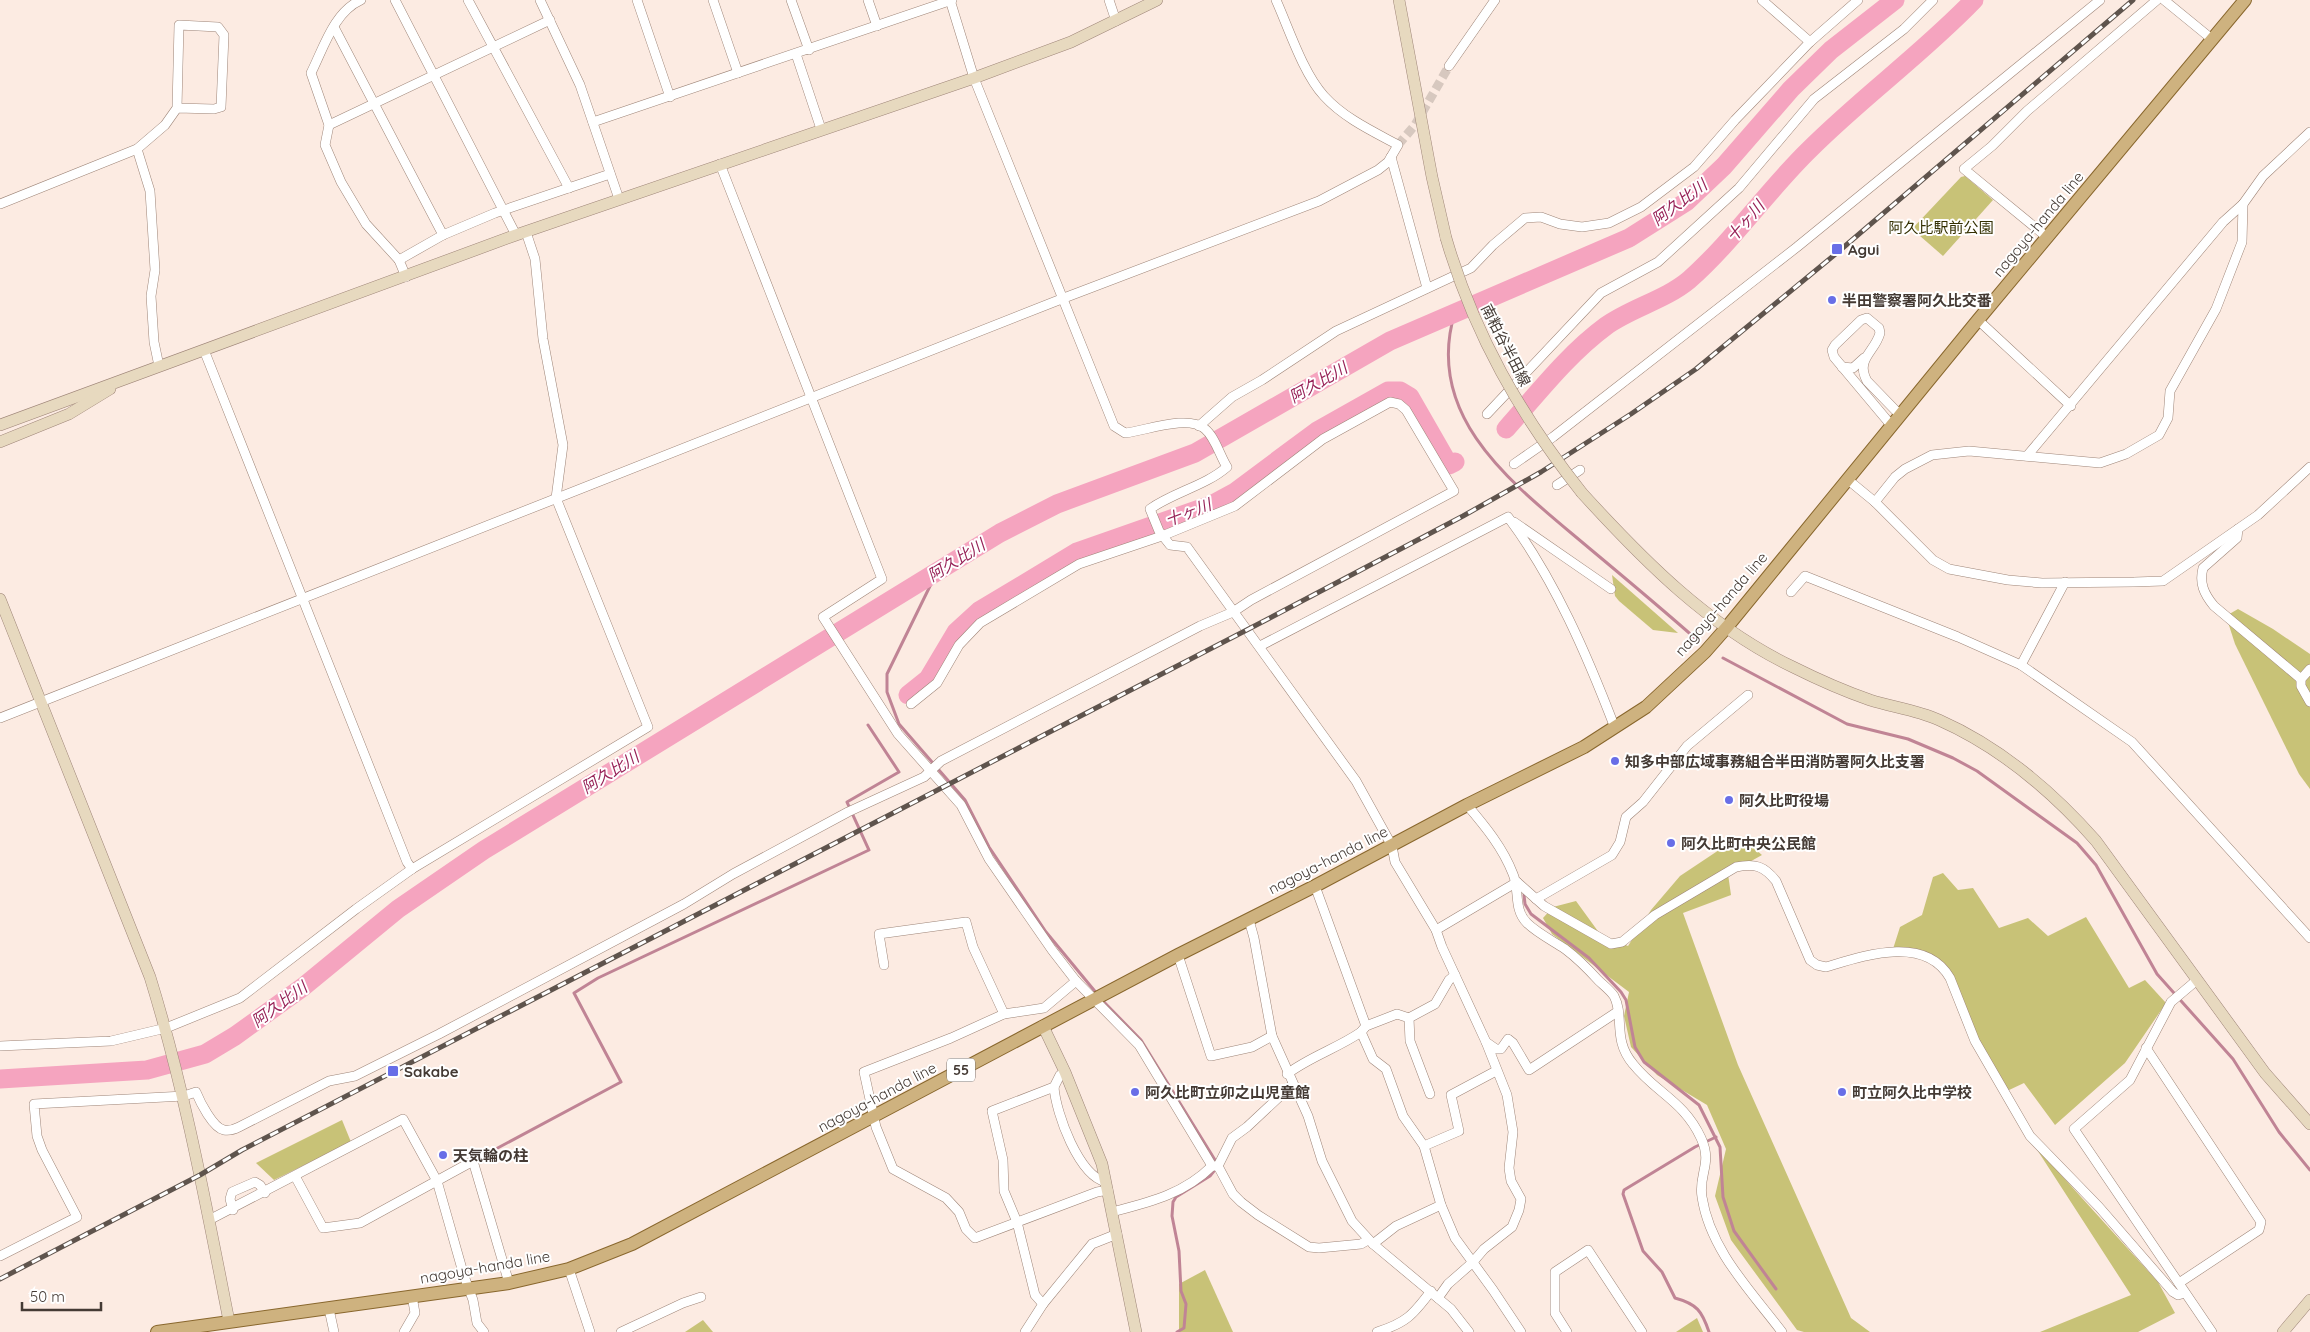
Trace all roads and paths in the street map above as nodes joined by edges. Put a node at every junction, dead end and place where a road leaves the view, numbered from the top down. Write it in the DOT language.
graph roads {
  1 [pos="361,0"];
  2 [pos="395,0"];
  3 [pos="468,0"];
  4 [pos="540,0"];
  5 [pos="637,0"];
  6 [pos="713,0"];
  7 [pos="790,0"];
  8 [pos="868,0"];
  9 [pos="951,0"];
  10 [pos="1109,0"];
  11 [pos="1156,0"];
  12 [pos="1276,0"];
  13 [pos="1399,0"];
  14 [pos="1495,0"];
  15 [pos="1762,0"];
  16 [pos="1858,0"];
  17 [pos="1934,0"];
  18 [pos="2100,0"];
  19 [pos="2156,0"];
  20 [pos="2164,0"];
  21 [pos="2245,0"];
  22 [pos="550,20"];
  23 [pos="1116,21"];
  24 [pos="877,26"];
  25 [pos="334,27"];
  26 [pos="2213,40"];
  27 [pos="1810,42"];
  28 [pos="491,46"];
  29 [pos="809,50"];
  30 [pos="796,54"];
  31 [pos="1450,66"];
  32 [pos="738,73"];
  33 [pos="432,76"];
  34 [pos="974,78"];
  35 [pos="670,97"];
  36 [pos="374,103"];
  37 [pos="177,108"];
  38 [pos="593,122"];
  39 [pos="328,125"];
  40 [pos="821,129"];
  41 [pos="2310,132"];
  42 [pos="137,149"];
  43 [pos="1391,157"];
  44 [pos="720,164"];
  45 [pos="610,174"];
  46 [pos="569,188"];
  47 [pos="619,199"];
  48 [pos="0,204"];
  49 [pos="2243,204"];
  50 [pos="504,211"];
  51 [pos="521,234"];
  52 [pos="443,235"];
  53 [pos="2048,238"];
  54 [pos="399,260"];
  55 [pos="406,277"];
  56 [pos="1427,288"];
  57 [pos="1064,298"];
  58 [pos="1978,320"];
  59 [pos="204,350"];
  60 [pos="1864,358"];
  61 [pos="154,367"];
  62 [pos="1842,367"];
  63 [pos="811,398"];
  64 [pos="2071,406"];
  65 [pos="1487,414"];
  66 [pos="1896,420"];
  67 [pos="0,425"];
  68 [pos="1203,428"];
  69 [pos="0,442"];
  70 [pos="2027,456"];
  71 [pos="1514,464"];
  72 [pos="2310,467"];
  73 [pos="1580,470"];
  74 [pos="1847,479"];
  75 [pos="1557,485"];
  76 [pos="556,498"];
  77 [pos="1874,502"];
  78 [pos="1508,517"];
  79 [pos="2238,529"];
  80 [pos="1160,534"];
  81 [pos="2065,582"];
  82 [pos="1611,589"];
  83 [pos="1790,592"];
  84 [pos="303,598"];
  85 [pos="0,599"];
  86 [pos="1233,612"];
  87 [pos="1727,627"];
  88 [pos="1260,646"];
  89 [pos="2021,665"];
  90 [pos="2310,669"];
  91 [pos="2301,679"];
  92 [pos="1748,695"];
  93 [pos="41,702"];
  94 [pos="2310,702"];
  95 [pos="911,704"];
  96 [pos="0,718"];
  97 [pos="1615,728"];
  98 [pos="929,771"];
  99 [pos="1468,804"];
  100 [pos="1392,846"];
  101 [pos="412,869"];
  102 [pos="1517,882"];
  103 [pos="1315,886"];
  104 [pos="1536,899"];
  105 [pos="1248,920"];
  106 [pos="1436,930"];
  107 [pos="2310,938"];
  108 [pos="1178,955"];
  109 [pos="884,965"];
  110 [pos="1455,975"];
  111 [pos="2197,980"];
  112 [pos="1076,981"];
  113 [pos="1094,1000"];
  114 [pos="1617,1012"];
  115 [pos="1004,1014"];
  116 [pos="1409,1018"];
  117 [pos="1043,1026"];
  118 [pos="1364,1029"];
  119 [pos="167,1033"];
  120 [pos="1272,1036"];
  121 [pos="1486,1042"];
  122 [pos="0,1046"];
  123 [pos="2146,1048"];
  124 [pos="1496,1071"];
  125 [pos="1065,1072"];
  126 [pos="1288,1074"];
  127 [pos="1294,1084"];
  128 [pos="1054,1087"];
  129 [pos="1430,1094"];
  130 [pos="184,1096"];
  131 [pos="874,1117"];
  132 [pos="2310,1124"];
  133 [pos="1424,1146"];
  134 [pos="1215,1166"];
  135 [pos="295,1176"];
  136 [pos="436,1180"];
  137 [pos="1107,1186"];
  138 [pos="265,1193"];
  139 [pos="1441,1205"];
  140 [pos="232,1210"];
  141 [pos="1112,1212"];
  142 [pos="209,1220"];
  143 [pos="1016,1222"];
  144 [pos="1117,1234"];
  145 [pos="1371,1242"];
  146 [pos="0,1256"];
  147 [pos="1472,1263"];
  148 [pos="568,1269"];
  149 [pos="509,1282"];
  150 [pos="2178,1283"];
  151 [pos="469,1288"];
  152 [pos="1431,1292"];
  153 [pos="2185,1293"];
  154 [pos="412,1296"];
  155 [pos="701,1297"];
  156 [pos="1438,1298"];
  157 [pos="2310,1300"];
  158 [pos="1044,1304"];
  159 [pos="329,1309"];
  160 [pos="229,1326"];
  161 [pos="156,1332"];
  162 [pos="334,1332"];
  163 [pos="404,1332"];
  164 [pos="484,1332"];
  165 [pos="590,1332"];
  166 [pos="621,1332"];
  167 [pos="1026,1332"];
  168 [pos="1136,1332"];
  169 [pos="1377,1332"];
  170 [pos="1469,1332"];
  171 [pos="1521,1332"];
  172 [pos="1567,1332"];
  173 [pos="1642,1332"];
  174 [pos="1782,1332"];
  175 [pos="2212,1332"];
  176 [pos="2283,1332"];
  1 -- 25 [label="street"];
  2 -- 33 [label="street"];
  3 -- 28 [label="street"];
  4 -- 22 [label="street"];
  5 -- 35 [label="street"];
  6 -- 32 [label="street"];
  7 -- 29 [label="street"];
  8 -- 24 [label="street"];
  9 -- 24 [label="street"];
  9 -- 34 [label="street"];
  10 -- 23 [label="street"];
  11 -- 23 [label="street"];
  12 -- 43 [label="street"];
  13 -- 87 [label="street, 南粕谷半田線, bridge"];
  14 -- 31 [label="street"];
  15 -- 27 [label="street"];
  16 -- 27 [label="street"];
  17 -- 65 [label="street"];
  18 -- 71 [label="street"];
  19 -- 53 [label="street"];
  20 -- 26 [label="street"];
  21 -- 26 [label="main road, nagoya-handa line / 55"];
  22 -- 28 [label="street"];
  22 -- 38 [label="street"];
  23 -- 34 [label="street"];
  24 -- 29 [label="street"];
  25 -- 36 [label="street"];
  25 -- 39 [label="street"];
  26 -- 53 [label="main road, nagoya-handa line / 55"];
  27 -- 56 [label="street"];
  28 -- 33 [label="street"];
  28 -- 46 [label="street"];
  29 -- 30 [label="street"];
  30 -- 32 [label="street"];
  30 -- 40 [label="street"];
  32 -- 35 [label="street"];
  33 -- 36 [label="street"];
  33 -- 50 [label="street"];
  34 -- 40 [label="street"];
  34 -- 57 [label="street"];
  35 -- 38 [label="street"];
  36 -- 39 [label="street"];
  36 -- 52 [label="street"];
  37 -- 37 [label="street"];
  37 -- 42 [label="street"];
  38 -- 45 [label="street"];
  39 -- 54 [label="street"];
  40 -- 44 [label="street"];
  41 -- 49 [label="street"];
  42 -- 48 [label="street"];
  42 -- 61 [label="street"];
  43 -- 56 [label="street"];
  43 -- 57 [label="street"];
  44 -- 47 [label="street"];
  44 -- 63 [label="street"];
  45 -- 46 [label="street"];
  45 -- 47 [label="street"];
  46 -- 50 [label="street"];
  47 -- 51 [label="street"];
  49 -- 64 [label="street"];
  49 -- 70 [label="street"];
  50 -- 51 [label="street"];
  50 -- 52 [label="street"];
  51 -- 55 [label="street"];
  51 -- 76 [label="street"];
  52 -- 54 [label="street"];
  53 -- 58 [label="main road, nagoya-handa line / 55"];
  54 -- 55 [label="street"];
  55 -- 59 [label="street"];
  56 -- 68 [label="street"];
  57 -- 63 [label="street"];
  57 -- 68 [label="street"];
  58 -- 64 [label="street"];
  58 -- 66 [label="main road, nagoya-handa line / 55"];
  59 -- 61 [label="street"];
  59 -- 84 [label="street"];
  60 -- 62 [label="street"];
  60 -- 62 [label="street"];
  60 -- 66 [label="street"];
  61 -- 67 [label="street"];
  61 -- 69 [label="street"];
  62 -- 66 [label="street"];
  63 -- 76 [label="street"];
  63 -- 98 [label="street"];
  64 -- 70 [label="street"];
  66 -- 74 [label="main road, nagoya-handa line / 55"];
  68 -- 80 [label="street"];
  70 -- 77 [label="street"];
  72 -- 79 [label="street"];
  73 -- 75 [label="street"];
  74 -- 77 [label="street"];
  74 -- 87 [label="main road, nagoya-handa line / 55"];
  76 -- 84 [label="street"];
  76 -- 101 [label="street"];
  77 -- 81 [label="street"];
  78 -- 82 [label="street"];
  78 -- 88 [label="street"];
  78 -- 97 [label="street"];
  79 -- 81 [label="street"];
  79 -- 91 [label="street"];
  80 -- 86 [label="street"];
  80 -- 86 [label="street"];
  80 -- 95 [label="street"];
  81 -- 89 [label="street"];
  83 -- 89 [label="street"];
  84 -- 93 [label="street"];
  84 -- 101 [label="street"];
  85 -- 93 [label="street"];
  86 -- 88 [label="street"];
  86 -- 98 [label="street"];
  87 -- 97 [label="main road, nagoya-handa line / 55"];
  87 -- 111 [label="street, 南粕谷半田線"];
  88 -- 100 [label="street"];
  89 -- 107 [label="street"];
  90 -- 91 [label="street"];
  91 -- 94 [label="street"];
  92 -- 104 [label="street"];
  93 -- 96 [label="street"];
  93 -- 119 [label="street"];
  97 -- 99 [label="main road, nagoya-handa line / 55"];
  98 -- 112 [label="street"];
  98 -- 130 [label="street"];
  99 -- 100 [label="main road, nagoya-handa line / 55"];
  99 -- 102 [label="street"];
  100 -- 103 [label="main road, nagoya-handa line / 55"];
  100 -- 106 [label="street"];
  101 -- 119 [label="street"];
  102 -- 104 [label="street"];
  102 -- 106 [label="street"];
  102 -- 114 [label="street"];
  103 -- 105 [label="main road, nagoya-handa line / 55"];
  103 -- 118 [label="street"];
  104 -- 153 [label="street"];
  105 -- 108 [label="main road, nagoya-handa line / 55"];
  105 -- 120 [label="street"];
  106 -- 110 [label="street"];
  108 -- 113 [label="main road, nagoya-handa line / 55"];
  108 -- 120 [label="street"];
  109 -- 115 [label="street"];
  110 -- 116 [label="street"];
  110 -- 121 [label="street"];
  111 -- 123 [label="street"];
  111 -- 132 [label="street, 南粕谷半田線"];
  112 -- 113 [label="street"];
  112 -- 115 [label="street"];
  113 -- 117 [label="main road, nagoya-handa line / 55"];
  113 -- 134 [label="street"];
  114 -- 121 [label="street"];
  114 -- 174 [label="street"];
  115 -- 131 [label="street"];
  116 -- 118 [label="street"];
  116 -- 129 [label="street"];
  117 -- 125 [label="street"];
  117 -- 131 [label="main road, nagoya-handa line / 55"];
  118 -- 126 [label="street"];
  118 -- 133 [label="street"];
  119 -- 122 [label="street"];
  119 -- 130 [label="street"];
  120 -- 126 [label="street"];
  121 -- 124 [label="street"];
  123 -- 150 [label="street"];
  123 -- 150 [label="street"];
  124 -- 133 [label="street"];
  124 -- 147 [label="street"];
  125 -- 128 [label="street"];
  125 -- 137 [label="street"];
  126 -- 127 [label="street"];
  127 -- 134 [label="street"];
  127 -- 145 [label="street"];
  128 -- 137 [label="street"];
  128 -- 143 [label="street"];
  130 -- 142 [label="street"];
  130 -- 146 [label="street"];
  131 -- 143 [label="street"];
  131 -- 148 [label="main road, nagoya-handa line / 55"];
  133 -- 139 [label="street"];
  134 -- 141 [label="street"];
  134 -- 145 [label="street"];
  135 -- 136 [label="street"];
  135 -- 136 [label="street"];
  135 -- 138 [label="street"];
  136 -- 149 [label="street"];
  136 -- 151 [label="street"];
  137 -- 141 [label="street"];
  137 -- 143 [label="street"];
  138 -- 140 [label="street"];
  138 -- 140 [label="street"];
  139 -- 145 [label="street"];
  139 -- 147 [label="street"];
  140 -- 142 [label="street"];
  141 -- 144 [label="street"];
  142 -- 160 [label="street"];
  143 -- 158 [label="street"];
  144 -- 158 [label="street"];
  144 -- 168 [label="street"];
  145 -- 152 [label="street"];
  147 -- 156 [label="street"];
  147 -- 171 [label="street"];
  148 -- 149 [label="main road, nagoya-handa line / 55"];
  148 -- 165 [label="street"];
  149 -- 151 [label="main road, nagoya-handa line / 55"];
  150 -- 153 [label="street"];
  151 -- 154 [label="main road, nagoya-handa line / 55"];
  151 -- 164 [label="street"];
  152 -- 156 [label="street"];
  152 -- 169 [label="street"];
  153 -- 175 [label="street"];
  154 -- 159 [label="main road, nagoya-handa line / 55"];
  154 -- 163 [label="street"];
  155 -- 166 [label="street"];
  156 -- 170 [label="street"];
  157 -- 176 [label="street"];
  158 -- 167 [label="street"];
  159 -- 160 [label="main road, nagoya-handa line / 55"];
  159 -- 162 [label="street"];
  160 -- 161 [label="main road, nagoya-handa line / 55"];
  172 -- 173 [label="street"];
}
